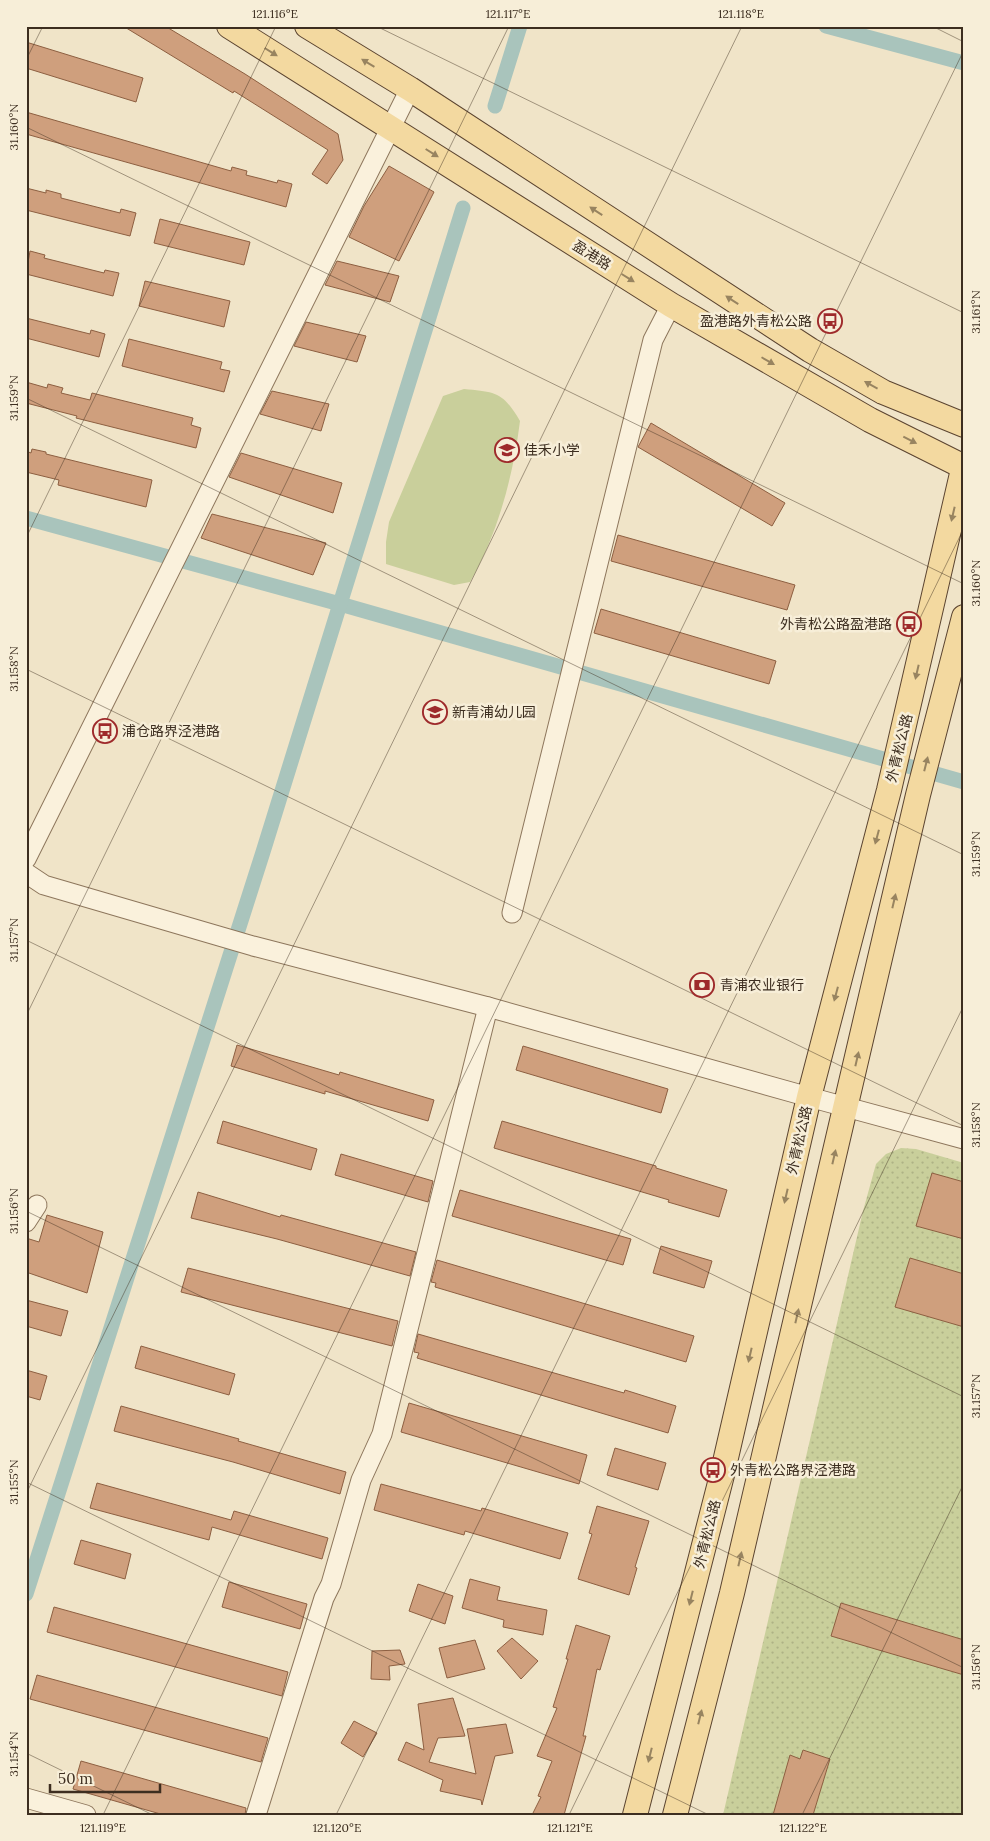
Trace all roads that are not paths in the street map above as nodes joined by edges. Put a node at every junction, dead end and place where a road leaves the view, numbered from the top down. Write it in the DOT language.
graph roads {
  1 [pos="229,26"];
  2 [pos="307,26"];
  3 [pos="410,89"];
  4 [pos="391,127"];
  5 [pos="671,305"];
  6 [pos="964,425"];
  7 [pos="964,466"];
  8 [pos="964,617"];
  9 [pos="26,859"];
  10 [pos="26,873"];
  11 [pos="512,912"];
  12 [pos="488,1007"];
  13 [pos="809,1098"];
  14 [pos="846,1106"];
  15 [pos="964,1140"];
  16 [pos="37,1205"];
  17 [pos="26,1222"];
  18 [pos="26,1798"];
  19 [pos="86,1815"];
  20 [pos="256,1815"];
  21 [pos="635,1815"];
  22 [pos="675,1815"];
  1 -- 4 [label="main road, 盈港路, one-way"];
  3 -- 2 [label="main road, one-way"];
  3 -- 4 [label="street"];
  6 -- 3 [label="main road, one-way"];
  4 -- 5 [label="main road, 盈港路, one-way"];
  4 -- 9 [label="street"];
  5 -- 7 [label="main road, 盈港路, one-way"];
  5 -- 11 [label="street"];
  7 -- 13 [label="main road, 外青松公路, one-way"];
  14 -- 8 [label="main road, one-way"];
  10 -- 12 [label="street"];
  12 -- 13 [label="street"];
  12 -- 20 [label="street"];
  13 -- 14 [label="street"];
  13 -- 21 [label="main road, 外青松公路, one-way"];
  14 -- 15 [label="street"];
  22 -- 14 [label="main road, one-way"];
  16 -- 17 [label="street"];
  18 -- 19 [label="street"];
}
